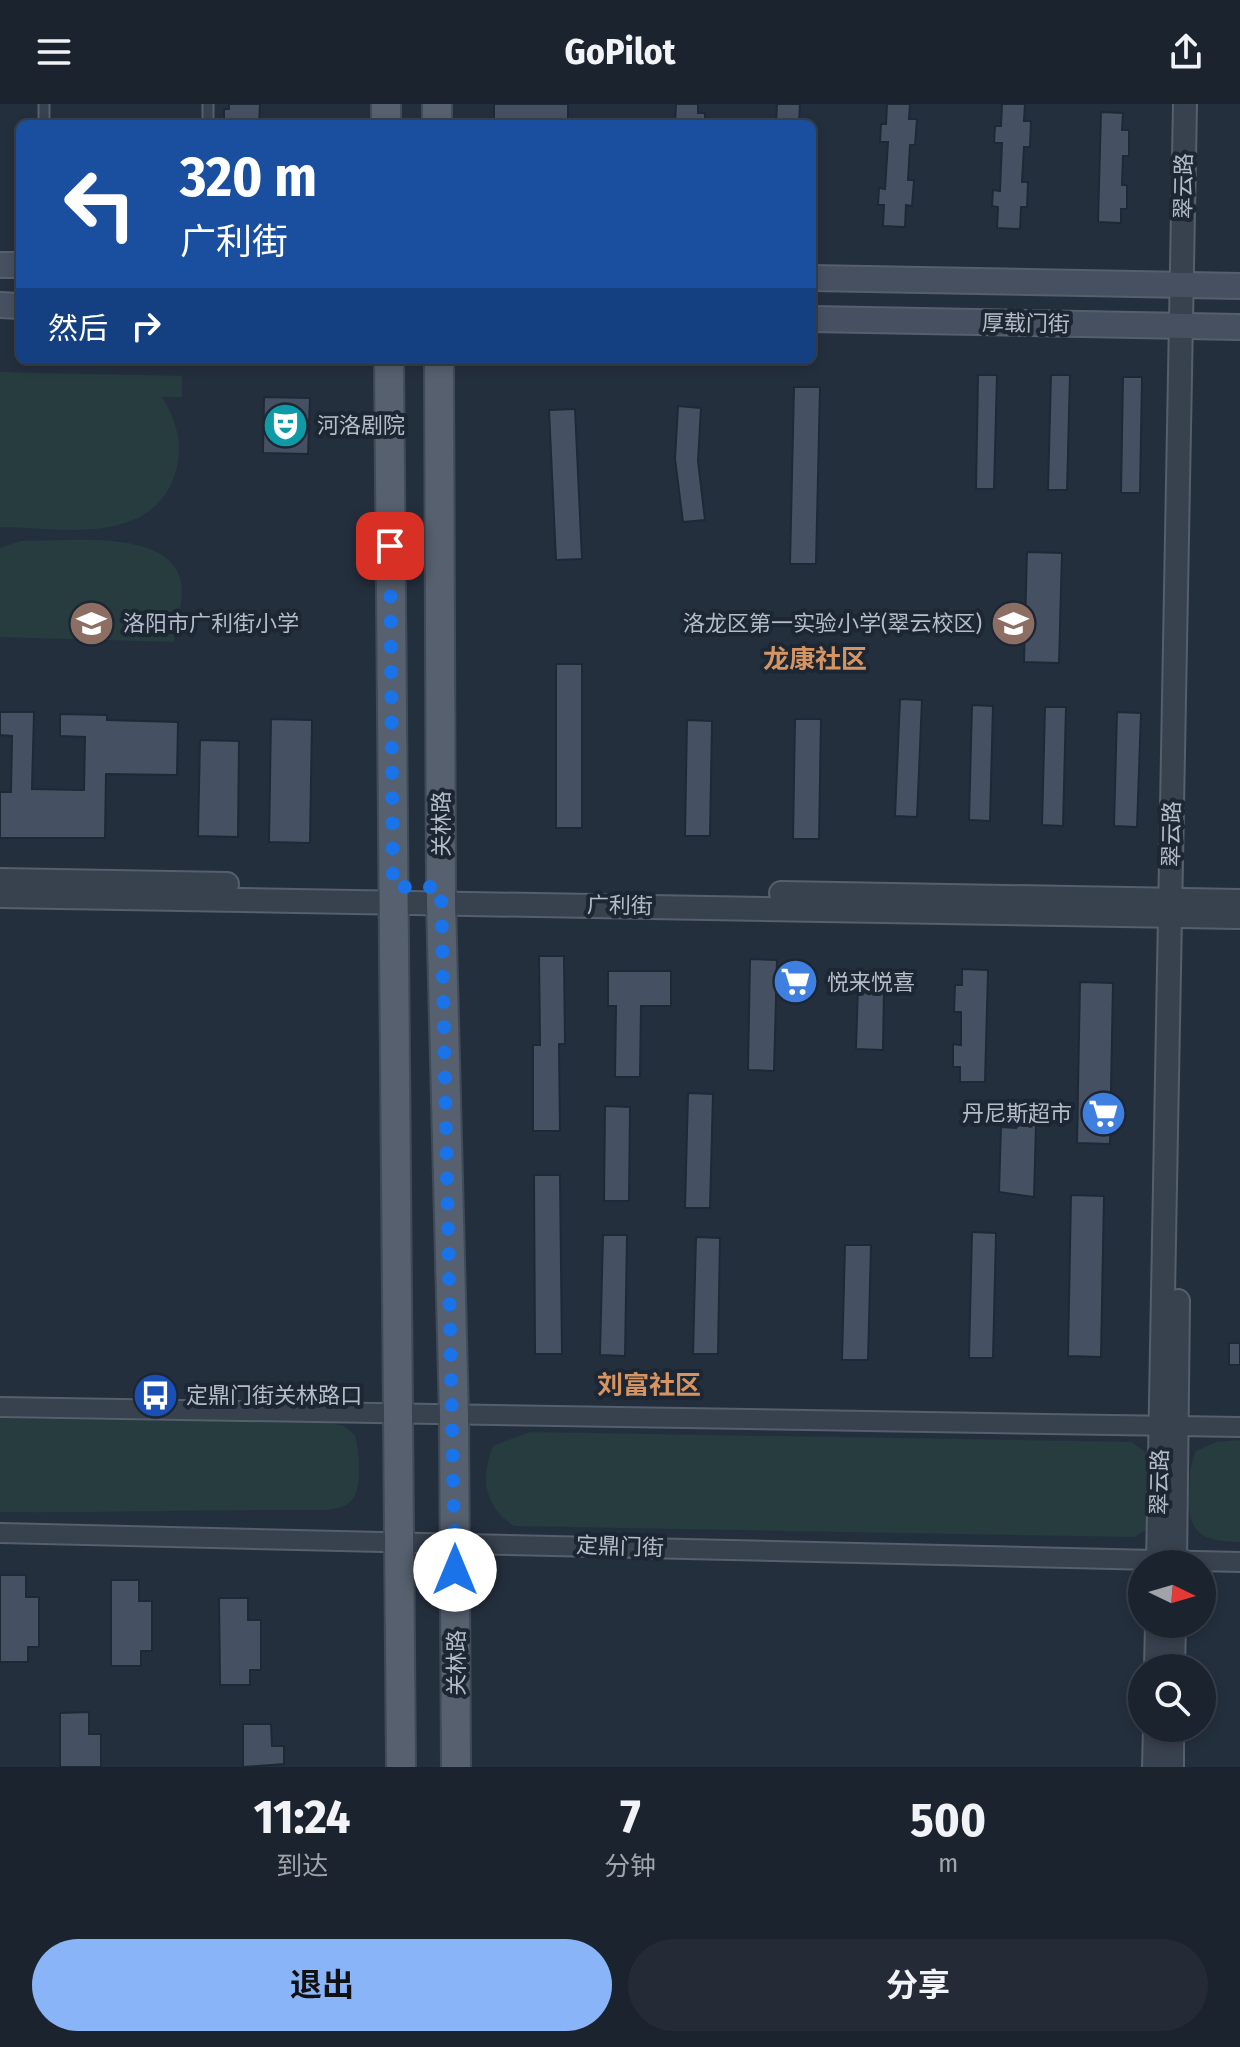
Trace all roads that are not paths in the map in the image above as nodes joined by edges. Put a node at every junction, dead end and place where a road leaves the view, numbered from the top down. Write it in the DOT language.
graph roads {
  1 [pos="1185,104"];
  2 [pos="1200,104"];
  3 [pos="816,278"];
  4 [pos="1188,285"];
  5 [pos="1240,286"];
  6 [pos="816,319"];
  7 [pos="1188,325"];
  8 [pos="1240,327"];
  9 [pos="389,364"];
  10 [pos="439,364"];
  11 [pos="0,880"];
  12 [pos="394,894"];
  13 [pos="441,894"];
  14 [pos="0,896"];
  15 [pos="1240,901"];
  16 [pos="1176,908"];
  17 [pos="1240,917"];
  18 [pos="0,1407"];
  19 [pos="396,1415"];
  20 [pos="454,1416"];
  21 [pos="1168,1426"];
  22 [pos="1240,1427"];
  23 [pos="0,1533"];
  24 [pos="397,1540"];
  25 [pos="455,1542"];
  26 [pos="1166,1550"];
  27 [pos="1128,1561"];
  28 [pos="1216,1562"];
  29 [pos="1240,1562"];
  30 [pos="1155,1742"];
  31 [pos="1172,1742"];
  32 [pos="401,1767"];
  33 [pos="456,1767"];
  34 [pos="1154,1767"];
  35 [pos="1172,1767"];
  1 -- 4 [label="street, 翠云路"];
  2 -- 4 [label="street, 翠云路"];
  3 -- 4 [label="main road, 厚载门街"];
  4 -- 5 [label="main road, 厚载门街"];
  4 -- 7 [label="street, 翠云路"];
  6 -- 7 [label="main road, 厚载门街"];
  7 -- 8 [label="main road, 厚载门街"];
  7 -- 16 [label="street, 翠云路"];
  9 -- 12 [label="main road"];
  10 -- 13 [label="main road, 关林路"];
  11 -- 12 [label="street, 广利街"];
  12 -- 13 [label="street, 广利街"];
  12 -- 14 [label="street, 广利街"];
  12 -- 19 [label="main road"];
  13 -- 16 [label="street, 广利街"];
  13 -- 20 [label="main road, 关林路"];
  15 -- 16 [label="street, 广利街"];
  16 -- 17 [label="street, 广利街"];
  16 -- 21 [label="street, 翠云路"];
  18 -- 19 [label="street"];
  19 -- 20 [label="street"];
  19 -- 24 [label="main road"];
  20 -- 21 [label="street"];
  20 -- 25 [label="main road, 关林路"];
  21 -- 22 [label="street"];
  21 -- 26 [label="street, 翠云路"];
  23 -- 24 [label="street, 定鼎门街"];
  24 -- 25 [label="street, 定鼎门街"];
  24 -- 32 [label="main road"];
  25 -- 27 [label="street, 定鼎门街"];
  25 -- 33 [label="main road, 关林路"];
  28 -- 29 [label="street, 定鼎门街"];
  30 -- 34 [label="street"];
  31 -- 35 [label="street"];
}
